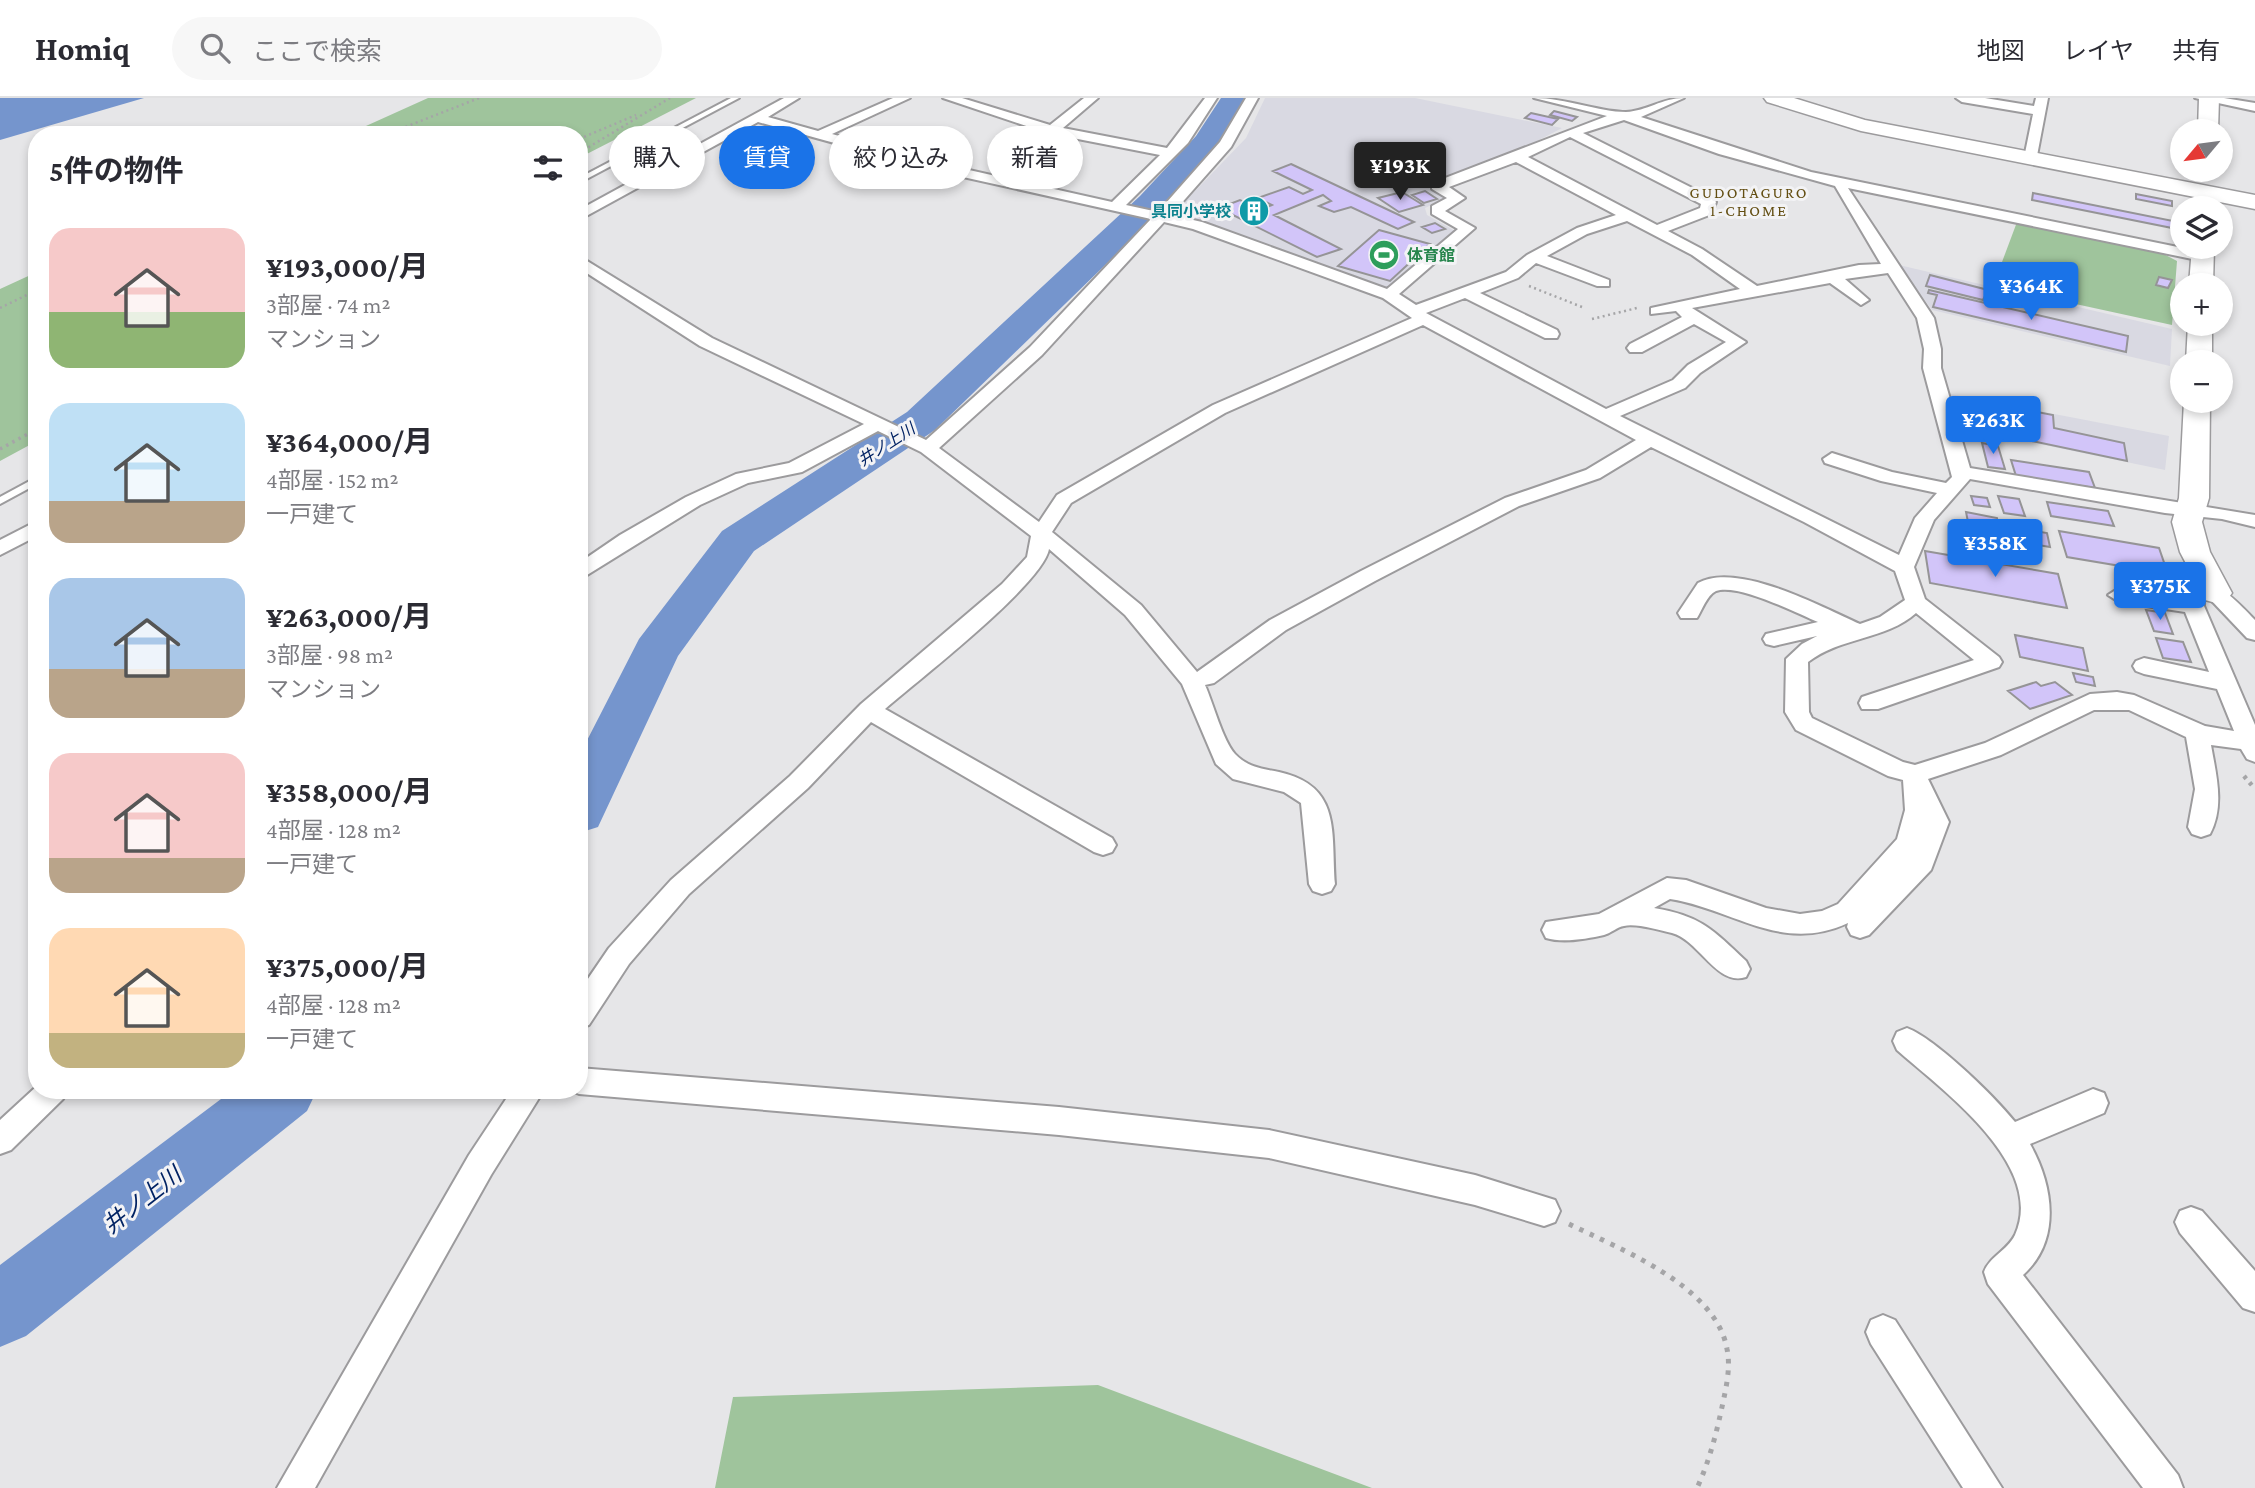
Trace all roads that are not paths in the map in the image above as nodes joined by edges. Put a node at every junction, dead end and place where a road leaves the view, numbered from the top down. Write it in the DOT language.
graph roads {
  1 [pos="736,98"];
  2 [pos="793,98"];
  3 [pos="904,98"];
  4 [pos="949,98"];
  5 [pos="1092,98"];
  6 [pos="1211,98"];
  7 [pos="1252,98"];
  8 [pos="1540,98"];
  9 [pos="1678,98"];
  10 [pos="1774,98"];
  11 [pos="1962,98"];
  12 [pos="2207,98"];
  13 [pos="2040,105"];
  14 [pos="2255,107"];
  15 [pos="1626,116"];
  16 [pos="757,118"];
  17 [pos="2208,119"];
  18 [pos="1039,126"];
  19 [pos="1057,126"];
  20 [pos="1572,133"];
  21 [pos="817,136"];
  22 [pos="1083,136"];
  23 [pos="1170,153"];
  24 [pos="1517,157"];
  25 [pos="2031,158"];
  26 [pos="588,176"];
  27 [pos="1844,183"];
  28 [pos="2206,190"];
  29 [pos="2255,202"];
  30 [pos="1194,208"];
  31 [pos="1121,209"];
  32 [pos="588,211"];
  33 [pos="1630,215"];
  34 [pos="1159,217"];
  35 [pos="1182,220"];
  36 [pos="1657,230"];
  37 [pos="2170,245"];
  38 [pos="1535,257"];
  39 [pos="588,267"];
  40 [pos="1895,268"];
  41 [pos="1832,277"];
  42 [pos="1603,283"];
  43 [pos="1752,290"];
  44 [pos="1468,293"];
  45 [pos="1389,295"];
  46 [pos="1861,300"];
  47 [pos="1679,305"];
  48 [pos="1657,311"];
  49 [pos="1419,315"];
  50 [pos="1694,317"];
  51 [pos="1551,334"];
  52 [pos="1636,348"];
  53 [pos="2196,413"];
  54 [pos="1606,416"];
  55 [pos="884,427"];
  56 [pos="1649,440"];
  57 [pos="922,445"];
  58 [pos="1832,459"];
  59 [pos="1962,472"];
  60 [pos="28,485"];
  61 [pos="1948,489"];
  62 [pos="0,501"];
  63 [pos="2191,510"];
  64 [pos="2255,521"];
  65 [pos="28,532"];
  66 [pos="1042,532"];
  67 [pos="0,549"];
  68 [pos="588,567"];
  69 [pos="1904,567"];
  70 [pos="2119,595"];
  71 [pos="2205,600"];
  72 [pos="1916,602"];
  73 [pos="1689,613"];
  74 [pos="1858,632"];
  75 [pos="2255,633"];
  76 [pos="1774,639"];
  77 [pos="2144,666"];
  78 [pos="1192,681"];
  79 [pos="2226,683"];
  80 [pos="1870,703"];
  81 [pos="869,710"];
  82 [pos="2197,732"];
  83 [pos="2253,744"];
  84 [pos="1915,774"];
  85 [pos="2201,827"];
  86 [pos="1103,845"];
  87 [pos="1321,884"];
  88 [pos="1620,915"];
  89 [pos="1860,927"];
  90 [pos="1555,930"];
  91 [pos="1736,970"];
  92 [pos="588,1002"];
  93 [pos="1907,1041"];
  94 [pos="588,1082"];
  95 [pos="43,1099"];
  96 [pos="523,1099"];
  97 [pos="2093,1102"];
  98 [pos="2010,1138"];
  99 [pos="0,1140"];
  100 [pos="1544,1211"];
  101 [pos="2191,1222"];
  102 [pos="2255,1296"];
  103 [pos="1883,1332"];
  104 [pos="295,1488"];
  105 [pos="1984,1488"];
  106 [pos="2165,1488"];
  1 -- 26 [label="lane"];
  2 -- 16 [label="street"];
  3 -- 21 [label="street"];
  4 -- 18 [label="street"];
  5 -- 19 [label="street"];
  6 -- 23 [label="street"];
  7 -- 34 [label="street"];
  8 -- 15 [label="street"];
  9 -- 15 [label="street"];
  10 -- 25 [label="street"];
  11 -- 13 [label="street"];
  12 -- 14 [label="street"];
  12 -- 17 [label="street"];
  13 -- 25 [label="street"];
  15 -- 20 [label="street"];
  15 -- 27 [label="street"];
  16 -- 21 [label="street"];
  16 -- 32 [label="street"];
  20 -- 24 [label="street"];
  20 -- 36 [label="street"];
  21 -- 31 [label="street"];
  22 -- 23 [label="street"];
  23 -- 31 [label="street"];
  24 -- 33 [label="street"];
  24 -- 45 [label="street"];
  25 -- 28 [label="street"];
  27 -- 37 [label="street"];
  27 -- 40 [label="street"];
  28 -- 29 [label="street"];
  30 -- 35 [label="lane"];
  31 -- 34 [label="street"];
  33 -- 36 [label="street"];
  33 -- 38 [label="street"];
  34 -- 35 [label="street"];
  34 -- 57 [label="street"];
  35 -- 45 [label="street"];
  36 -- 43 [label="street"];
  38 -- 42 [label="street"];
  38 -- 44 [label="street"];
  39 -- 55 [label="street"];
  40 -- 41 [label="street"];
  40 -- 59 [label="street"];
  41 -- 43 [label="street"];
  41 -- 46 [label="street"];
  43 -- 47 [label="street"];
  44 -- 49 [label="street"];
  44 -- 51 [label="street"];
  45 -- 49 [label="street"];
  47 -- 48 [label="street"];
  47 -- 50 [label="street"];
  49 -- 54 [label="street"];
  49 -- 66 [label="street"];
  50 -- 52 [label="street"];
  50 -- 54 [label="street"];
  53 -- 63 [label="street"];
  54 -- 56 [label="street"];
  55 -- 57 [label="street"];
  55 -- 68 [label="street"];
  56 -- 69 [label="street"];
  56 -- 78 [label="street"];
  57 -- 66 [label="street"];
  58 -- 61 [label="street"];
  59 -- 61 [label="street"];
  59 -- 63 [label="street"];
  60 -- 62 [label="lane"];
  61 -- 69 [label="street"];
  63 -- 64 [label="street"];
  63 -- 71 [label="street"];
  65 -- 67 [label="street"];
  66 -- 78 [label="street"];
  66 -- 81 [label="street"];
  69 -- 72 [label="street"];
  70 -- 71 [label="street"];
  71 -- 75 [label="street"];
  71 -- 79 [label="street"];
  72 -- 74 [label="street"];
  72 -- 80 [label="street"];
  73 -- 74 [label="street"];
  74 -- 76 [label="street"];
  74 -- 84 [label="street"];
  77 -- 79 [label="street"];
  78 -- 87 [label="street"];
  79 -- 83 [label="street"];
  81 -- 86 [label="street"];
  81 -- 92 [label="street"];
  82 -- 83 [label="street"];
  82 -- 84 [label="street"];
  82 -- 85 [label="street"];
  84 -- 88 [label="street"];
  84 -- 89 [label="street"];
  88 -- 90 [label="street"];
  88 -- 91 [label="street"];
  93 -- 98 [label="street"];
  94 -- 100 [label="street"];
  95 -- 99 [label="street"];
  96 -- 104 [label="street"];
  97 -- 98 [label="street"];
  98 -- 106 [label="street"];
  101 -- 102 [label="street"];
  103 -- 105 [label="street"];
}
